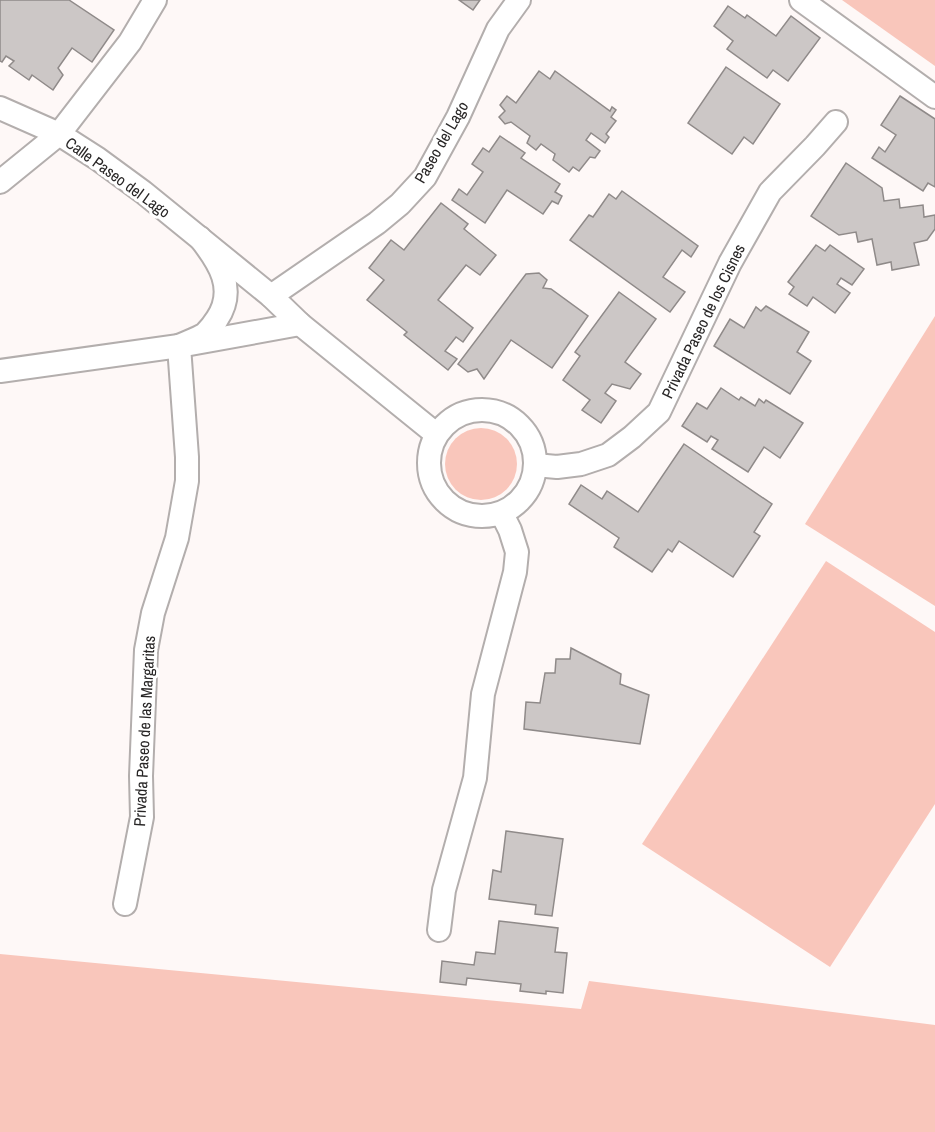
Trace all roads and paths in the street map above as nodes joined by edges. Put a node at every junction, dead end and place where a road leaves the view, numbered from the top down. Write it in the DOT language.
graph roads {
  1 [pos="155,0"];
  2 [pos="519,0"];
  3 [pos="801,0"];
  4 [pos="935,97"];
  5 [pos="0,108"];
  6 [pos="836,122"];
  7 [pos="59,134"];
  8 [pos="0,182"];
  9 [pos="200,237"];
  10 [pos="271,296"];
  11 [pos="300,324"];
  12 [pos="178,346"];
  13 [pos="0,371"];
  14 [pos="436,434"];
  15 [pos="536,465"];
  16 [pos="502,513"];
  17 [pos="124,904"];
  18 [pos="439,930"];
  1 -- 7 [label="street"];
  2 -- 10 [label="street, Paseo del Lago"];
  3 -- 4 [label="street"];
  5 -- 7 [label="street, Calle Paseo del Lago"];
  6 -- 15 [label="street, Privada Paseo de los Cisnes"];
  7 -- 8 [label="street"];
  7 -- 9 [label="street, Calle Paseo del Lago"];
  9 -- 10 [label="street, Calle Paseo del Lago"];
  9 -- 12 [label="street, Calle Paseo del Lago"];
  10 -- 11 [label="street, Calle Paseo del Lago"];
  11 -- 12 [label="street, Calle Paseo del Lago"];
  11 -- 14 [label="street, Calle Paseo del Lago"];
  12 -- 13 [label="street, Calle Paseo del Lago"];
  12 -- 17 [label="street, Privada Paseo de las Margaritas"];
  14 -- 15 [label="street"];
  14 -- 16 [label="street"];
  15 -- 16 [label="street"];
  16 -- 18 [label="street"];
}
